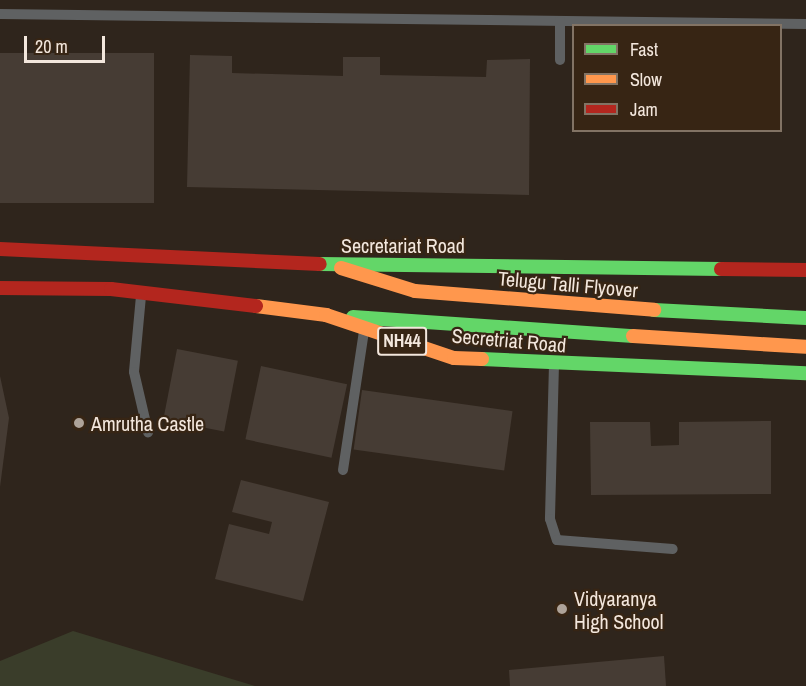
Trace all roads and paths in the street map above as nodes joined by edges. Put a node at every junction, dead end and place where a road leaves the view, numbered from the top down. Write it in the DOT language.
graph roads {
  1 [pos="0,15"];
  2 [pos="560,21"];
  3 [pos="806,24"];
  4 [pos="560,60"];
  5 [pos="0,249"];
  6 [pos="330,264"];
  7 [pos="806,270"];
  8 [pos="0,288"];
  9 [pos="141,293"];
  10 [pos="326,315"];
  11 [pos="806,318"];
  12 [pos="364,328"];
  13 [pos="806,347"];
  14 [pos="554,364"];
  15 [pos="806,373"];
  16 [pos="148,432"];
  17 [pos="343,470"];
  18 [pos="673,549"];
  1 -- 2 [label="lane"];
  2 -- 3 [label="lane"];
  2 -- 4 [label="lane"];
  5 -- 6 [label="main road, Secretariat Road"];
  6 -- 7 [label="main road, Secretariat Road"];
  6 -- 11 [label="main road, Telugu Talli Flyover"];
  8 -- 9 [label="main road, Secretriat Road / NH44"];
  9 -- 10 [label="main road, Secretriat Road / NH44"];
  9 -- 16 [label="lane"];
  10 -- 12 [label="main road, Secretriat Road / NH44"];
  10 -- 13 [label="main road"];
  12 -- 14 [label="main road, Secretriat Road / NH44"];
  12 -- 17 [label="lane"];
  14 -- 15 [label="main road, Secretriat Road / NH44"];
  14 -- 18 [label="lane"];
}
